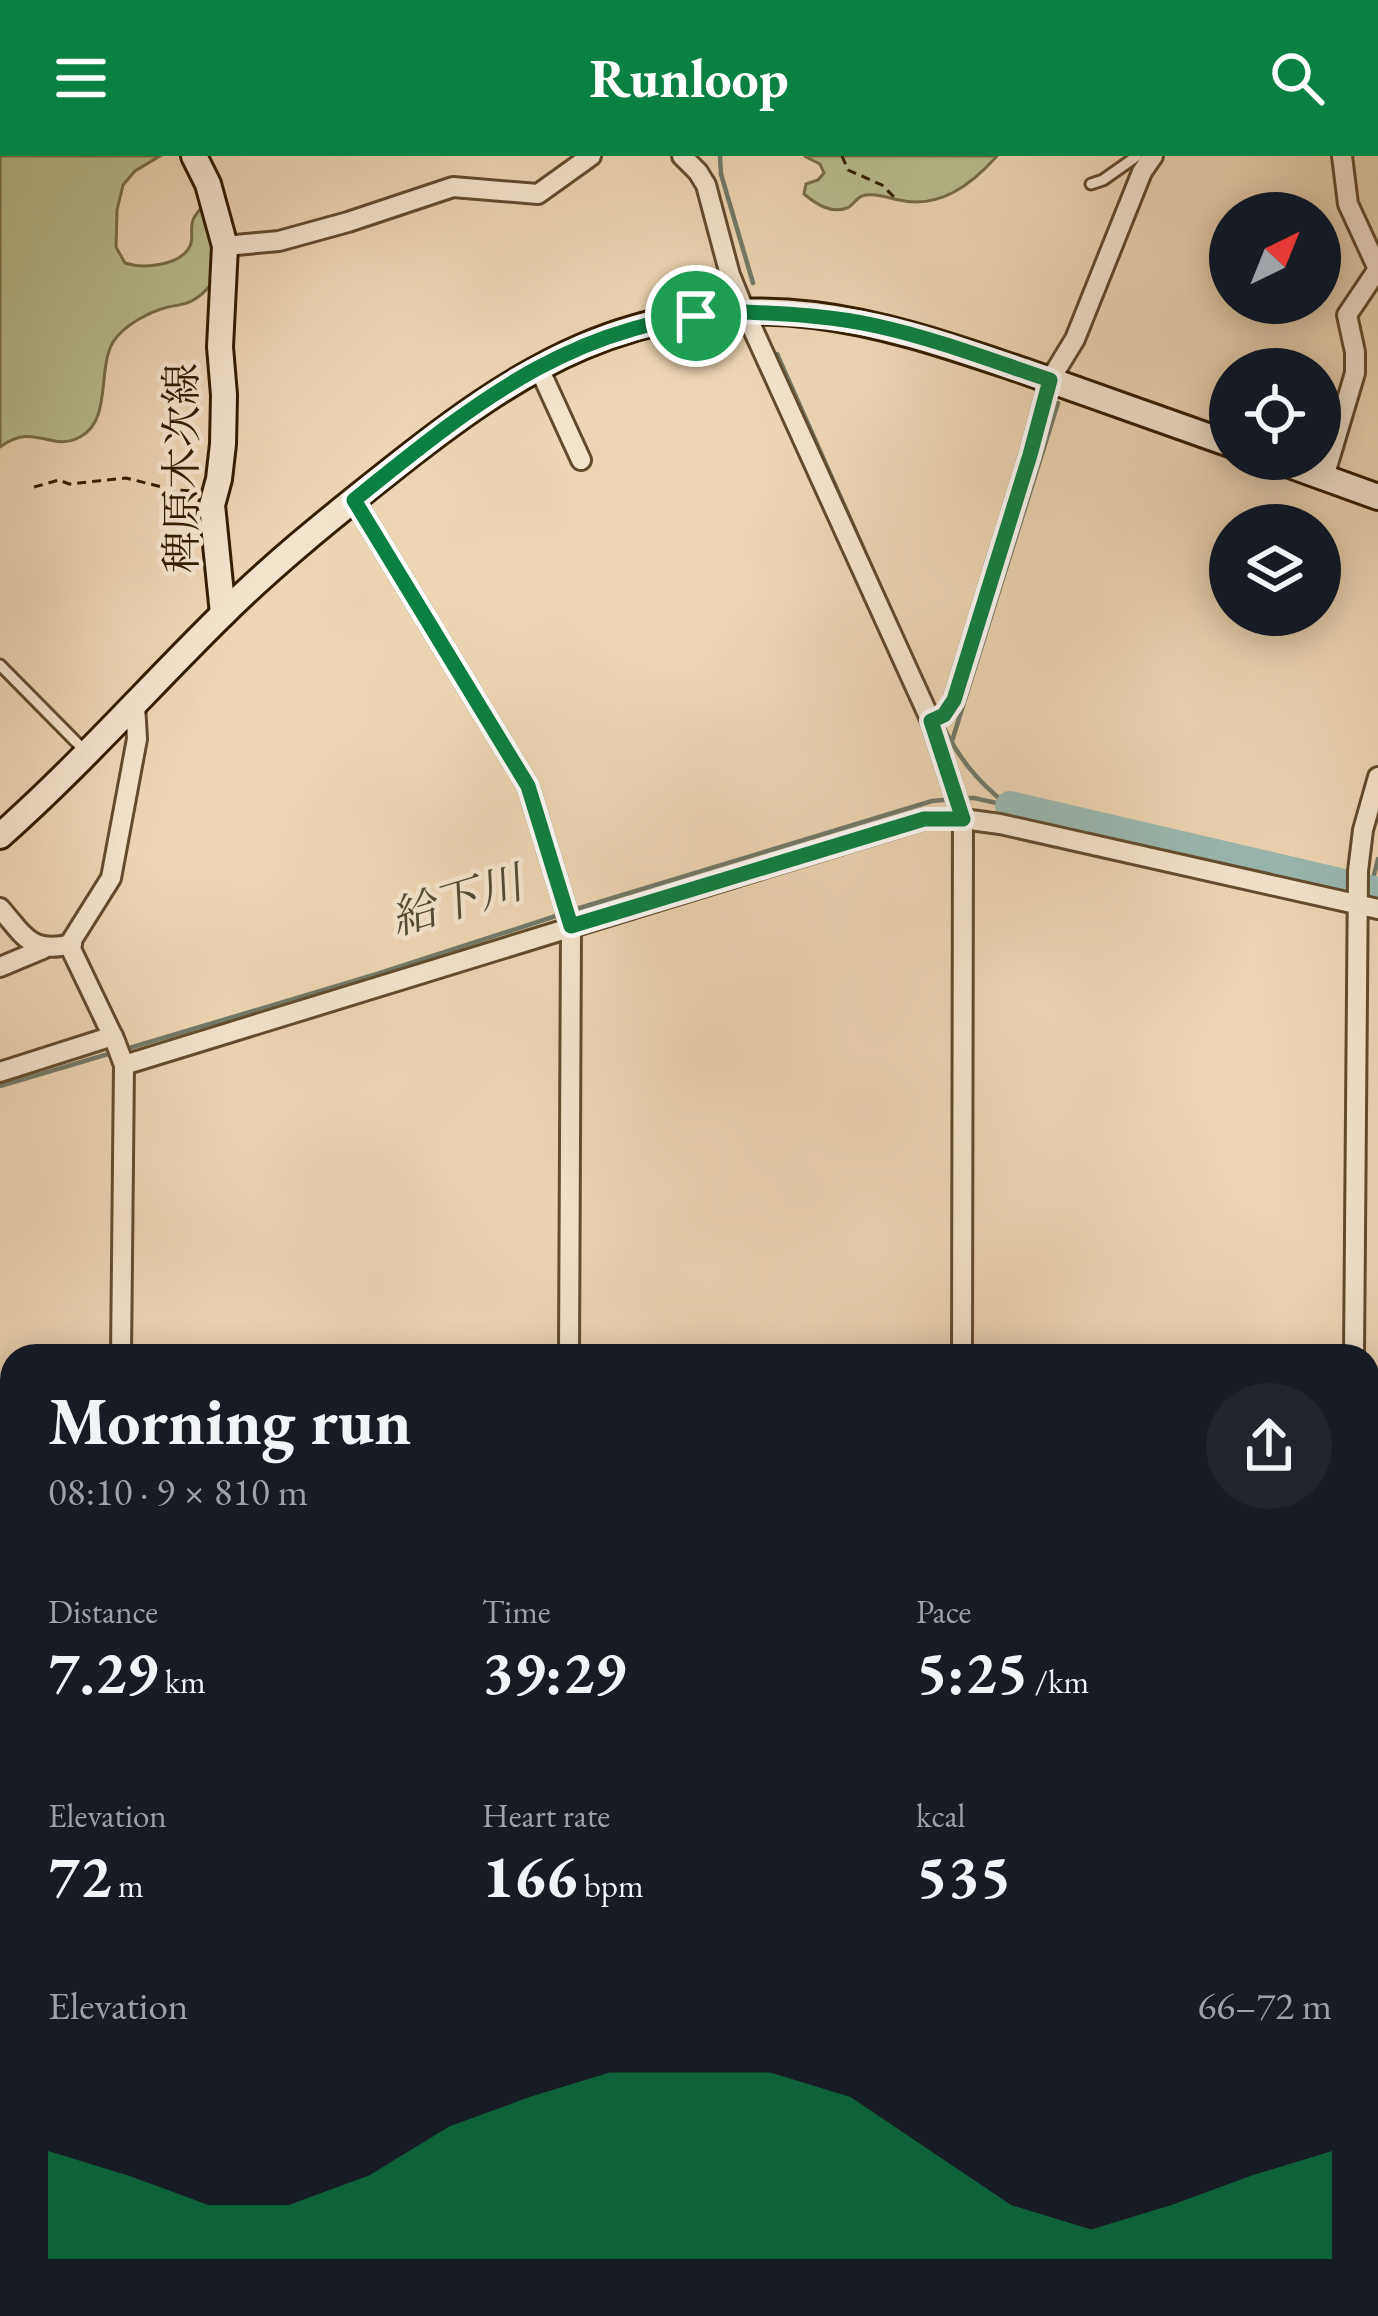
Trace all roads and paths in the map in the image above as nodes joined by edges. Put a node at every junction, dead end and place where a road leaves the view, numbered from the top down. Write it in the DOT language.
graph roads {
  1 [pos="194,156"];
  2 [pos="590,156"];
  3 [pos="682,156"];
  4 [pos="842,156"];
  5 [pos="1137,156"];
  6 [pos="1153,156"];
  7 [pos="1342,156"];
  8 [pos="1091,184"];
  9 [pos="896,199"];
  10 [pos="225,246"];
  11 [pos="745,312"];
  12 [pos="538,366"];
  13 [pos="1050,380"];
  14 [pos="1341,420"];
  15 [pos="1209,437"];
  16 [pos="581,460"];
  17 [pos="1333,480"];
  18 [pos="34,487"];
  19 [pos="214,496"];
  20 [pos="1378,496"];
  21 [pos="354,500"];
  22 [pos="223,614"];
  23 [pos="0,665"];
  24 [pos="135,704"];
  25 [pos="937,718"];
  26 [pos="86,752"];
  27 [pos="1378,776"];
  28 [pos="962,815"];
  29 [pos="0,836"];
  30 [pos="1365,904"];
  31 [pos="0,908"];
  32 [pos="568,917"];
  33 [pos="72,944"];
  34 [pos="43,949"];
  35 [pos="0,967"];
  36 [pos="118,1050"];
  37 [pos="0,1072"];
  38 [pos="121,1344"];
  39 [pos="568,1344"];
  40 [pos="962,1344"];
  41 [pos="1354,1344"];
  1 -- 10 [label="street, 稗原木次線"];
  2 -- 10 [label="street"];
  3 -- 11 [label="street"];
  4 -- 9 [label="path"];
  5 -- 8 [label="lane"];
  6 -- 13 [label="street"];
  7 -- 14 [label="street"];
  10 -- 19 [label="street, 稗原木次線"];
  11 -- 12 [label="street"];
  11 -- 13 [label="street"];
  11 -- 25 [label="street"];
  12 -- 16 [label="street"];
  12 -- 21 [label="street"];
  13 -- 15 [label="street"];
  13 -- 25 [label="street"];
  17 -- 20 [label="street"];
  18 -- 19 [label="path"];
  19 -- 22 [label="street, 稗原木次線"];
  21 -- 22 [label="street"];
  21 -- 32 [label="street"];
  22 -- 24 [label="street, 稗原木次線"];
  23 -- 26 [label="lane"];
  24 -- 26 [label="street, 稗原木次線"];
  24 -- 33 [label="street"];
  25 -- 28 [label="street"];
  26 -- 29 [label="street, 稗原木次線"];
  27 -- 30 [label="street"];
  28 -- 30 [label="street"];
  28 -- 32 [label="street"];
  28 -- 40 [label="street"];
  30 -- 41 [label="street"];
  31 -- 34 [label="street"];
  32 -- 36 [label="street"];
  32 -- 39 [label="street"];
  33 -- 34 [label="street"];
  33 -- 36 [label="street"];
  34 -- 35 [label="street"];
  36 -- 37 [label="street"];
  36 -- 38 [label="street"];
}
